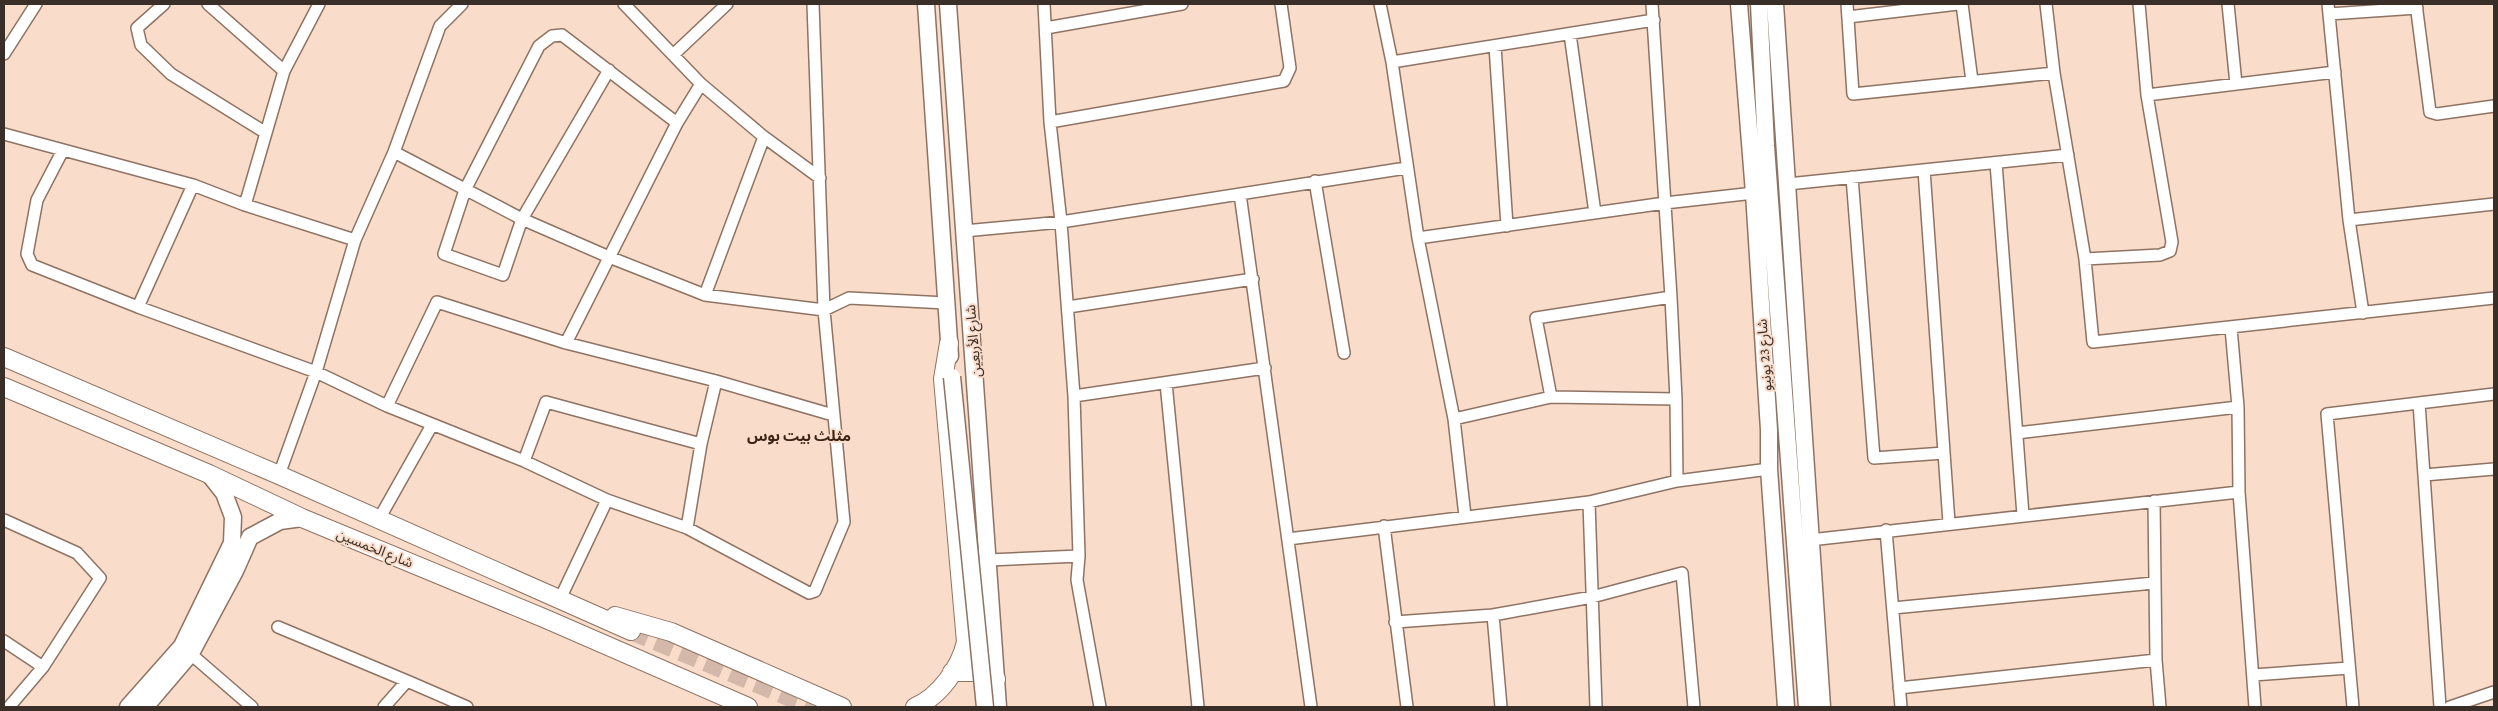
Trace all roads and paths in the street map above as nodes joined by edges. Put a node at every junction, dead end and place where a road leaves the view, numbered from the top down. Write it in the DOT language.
graph roads {
  1 [pos="36,4"];
  2 [pos="164,4"];
  3 [pos="208,4"];
  4 [pos="319,4"];
  5 [pos="462,4"];
  6 [pos="624,4"];
  7 [pos="725,4"];
  8 [pos="813,4"];
  9 [pos="926,4"];
  10 [pos="948,4"];
  11 [pos="1044,4"];
  12 [pos="1182,4"];
  13 [pos="1281,4"];
  14 [pos="1380,4"];
  15 [pos="1652,4"];
  16 [pos="1739,4"];
  17 [pos="1759,4"];
  18 [pos="1774,4"];
  19 [pos="1847,4"];
  20 [pos="1960,4"];
  21 [pos="2046,4"];
  22 [pos="2140,4"];
  23 [pos="2228,4"];
  24 [pos="2416,6"];
  25 [pos="1905,7"];
  26 [pos="2328,9"];
  27 [pos="1848,17"];
  28 [pos="1654,20"];
  29 [pos="1046,28"];
  30 [pos="1570,34"];
  31 [pos="1495,46"];
  32 [pos="4,54"];
  33 [pos="674,54"];
  34 [pos="1392,62"];
  35 [pos="284,70"];
  36 [pos="609,70"];
  37 [pos="2335,72"];
  38 [pos="2054,73"];
  39 [pos="1972,81"];
  40 [pos="701,84"];
  41 [pos="2236,84"];
  42 [pos="2147,95"];
  43 [pos="2494,106"];
  44 [pos="1050,122"];
  45 [pos="677,123"];
  46 [pos="266,133"];
  47 [pos="4,134"];
  48 [pos="764,136"];
  49 [pos="64,150"];
  50 [pos="394,152"];
  51 [pos="2068,155"];
  52 [pos="1996,162"];
  53 [pos="1406,168"];
  54 [pos="1924,170"];
  55 [pos="1852,177"];
  56 [pos="820,178"];
  57 [pos="1315,181"];
  58 [pos="1788,184"];
  59 [pos="193,185"];
  60 [pos="465,190"];
  61 [pos="1754,193"];
  62 [pos="1240,194"];
  63 [pos="1665,203"];
  64 [pos="2494,204"];
  65 [pos="245,205"];
  66 [pos="1595,213"];
  67 [pos="522,219"];
  68 [pos="2350,220"];
  69 [pos="1061,222"];
  70 [pos="1507,226"];
  71 [pos="964,231"];
  72 [pos="1418,238"];
  73 [pos="355,240"];
  74 [pos="608,257"];
  75 [pos="2085,259"];
  76 [pos="1253,279"];
  77 [pos="705,295"];
  78 [pos="1671,297"];
  79 [pos="2494,298"];
  80 [pos="946,303"];
  81 [pos="138,306"];
  82 [pos="1068,307"];
  83 [pos="824,310"];
  84 [pos="2363,313"];
  85 [pos="2231,328"];
  86 [pos="566,343"];
  87 [pos="949,344"];
  88 [pos="1344,353"];
  89 [pos="4,357"];
  90 [pos="1264,368"];
  91 [pos="316,372"];
  92 [pos="716,382"];
  93 [pos="1166,383"];
  94 [pos="4,387"];
  95 [pos="1785,387"];
  96 [pos="2494,394"];
  97 [pos="1074,396"];
  98 [pos="1551,396"];
  99 [pos="1676,398"];
  100 [pos="2419,403"];
  101 [pos="387,406"];
  102 [pos="2238,406"];
  103 [pos="833,415"];
  104 [pos="1454,419"];
  105 [pos="432,425"];
  106 [pos="1769,430"];
  107 [pos="2017,433"];
  108 [pos="701,444"];
  109 [pos="1944,454"];
  110 [pos="524,460"];
  111 [pos="2494,469"];
  112 [pos="1769,470"];
  113 [pos="209,474"];
  114 [pos="279,475"];
  115 [pos="2424,475"];
  116 [pos="1676,481"];
  117 [pos="2239,492"];
  118 [pos="607,500"];
  119 [pos="2154,501"];
  120 [pos="1589,502"];
  121 [pos="2023,515"];
  122 [pos="1466,516"];
  123 [pos="302,518"];
  124 [pos="380,519"];
  125 [pos="4,520"];
  126 [pos="1949,523"];
  127 [pos="1384,526"];
  128 [pos="687,528"];
  129 [pos="1886,530"];
  130 [pos="1288,539"];
  131 [pos="1810,540"];
  132 [pos="1079,556"];
  133 [pos="988,560"];
  134 [pos="2154,583"];
  135 [pos="1592,597"];
  136 [pos="560,599"];
  137 [pos="1893,608"];
  138 [pos="588,610"];
  139 [pos="1493,615"];
  140 [pos="1395,622"];
  141 [pos="278,627"];
  142 [pos="631,631"];
  143 [pos="4,641"];
  144 [pos="186,650"];
  145 [pos="964,652"];
  146 [pos="993,654"];
  147 [pos="2156,660"];
  148 [pos="43,667"];
  149 [pos="2349,668"];
  150 [pos="952,672"];
  151 [pos="2252,676"];
  152 [pos="996,679"];
  153 [pos="407,681"];
  154 [pos="1899,688"];
  155 [pos="2494,692"];
  156 [pos="10,707"];
  157 [pos="128,707"];
  158 [pos="145,707"];
  159 [pos="252,707"];
  160 [pos="384,707"];
  161 [pos="467,707"];
  162 [pos="748,707"];
  163 [pos="842,707"];
  164 [pos="915,707"];
  165 [pos="985,707"];
  166 [pos="998,707"];
  167 [pos="1100,707"];
  168 [pos="1198,707"];
  169 [pos="1311,707"];
  170 [pos="1407,707"];
  171 [pos="1501,707"];
  172 [pos="1596,707"];
  173 [pos="1694,707"];
  174 [pos="1786,707"];
  175 [pos="1807,707"];
  176 [pos="1822,707"];
  177 [pos="1900,707"];
  178 [pos="2160,707"];
  179 [pos="2255,707"];
  180 [pos="2353,707"];
  181 [pos="2440,707"];
  182 [pos="2450,707"];
  1 -- 32 [label="street"];
  2 -- 46 [label="street"];
  3 -- 35 [label="street"];
  4 -- 35 [label="street"];
  5 -- 50 [label="street"];
  6 -- 33 [label="street"];
  7 -- 33 [label="street"];
  8 -- 56 [label="street"];
  9 -- 80 [label="street, شارع الأربعين"];
  10 -- 71 [label="street, شارع الأربعين"];
  11 -- 29 [label="street"];
  12 -- 29 [label="street"];
  13 -- 44 [label="street"];
  14 -- 34 [label="street"];
  15 -- 28 [label="street"];
  16 -- 61 [label="street, شارع 23 يونيو"];
  17 -- 95 [label="street"];
  18 -- 58 [label="street"];
  19 -- 27 [label="street"];
  20 -- 25 [label="street"];
  20 -- 39 [label="street"];
  21 -- 38 [label="street"];
  22 -- 42 [label="street"];
  23 -- 41 [label="street"];
  24 -- 26 [label="street"];
  24 -- 43 [label="street"];
  25 -- 27 [label="street"];
  26 -- 37 [label="street"];
  27 -- 39 [label="street"];
  28 -- 30 [label="street"];
  28 -- 63 [label="street"];
  29 -- 44 [label="street"];
  30 -- 31 [label="street"];
  30 -- 66 [label="street"];
  31 -- 34 [label="street"];
  31 -- 70 [label="street"];
  33 -- 40 [label="street"];
  34 -- 53 [label="street"];
  35 -- 46 [label="street"];
  36 -- 45 [label="street"];
  36 -- 60 [label="street"];
  36 -- 67 [label="street"];
  37 -- 41 [label="street"];
  37 -- 68 [label="street"];
  38 -- 39 [label="street"];
  38 -- 51 [label="street"];
  40 -- 45 [label="street"];
  40 -- 48 [label="street"];
  41 -- 42 [label="street"];
  42 -- 75 [label="street"];
  44 -- 69 [label="street"];
  45 -- 74 [label="street"];
  46 -- 65 [label="street"];
  47 -- 49 [label="street"];
  48 -- 56 [label="street"];
  48 -- 77 [label="street"];
  49 -- 59 [label="street"];
  49 -- 81 [label="street"];
  50 -- 60 [label="street"];
  50 -- 73 [label="street"];
  51 -- 52 [label="street"];
  51 -- 75 [label="street"];
  52 -- 54 [label="street"];
  52 -- 107 [label="street"];
  53 -- 57 [label="street"];
  53 -- 72 [label="street"];
  54 -- 55 [label="street"];
  54 -- 109 [label="street"];
  55 -- 58 [label="street"];
  55 -- 109 [label="street"];
  56 -- 83 [label="street"];
  57 -- 62 [label="street"];
  57 -- 88 [label="street"];
  58 -- 131 [label="street"];
  59 -- 65 [label="street"];
  59 -- 81 [label="street"];
  60 -- 67 [label="street"];
  60 -- 67 [label="street"];
  61 -- 63 [label="street"];
  61 -- 106 [label="street, شارع 23 يونيو"];
  62 -- 69 [label="street"];
  62 -- 76 [label="street"];
  63 -- 66 [label="street"];
  63 -- 78 [label="street"];
  64 -- 68 [label="street"];
  65 -- 73 [label="street"];
  66 -- 70 [label="street"];
  67 -- 74 [label="street"];
  68 -- 84 [label="street"];
  69 -- 71 [label="street"];
  69 -- 82 [label="street"];
  70 -- 72 [label="street"];
  71 -- 133 [label="street, شارع الأربعين"];
  72 -- 104 [label="street"];
  73 -- 91 [label="street"];
  74 -- 77 [label="street"];
  74 -- 86 [label="street"];
  75 -- 85 [label="street"];
  76 -- 82 [label="street"];
  76 -- 90 [label="street"];
  77 -- 83 [label="street"];
  78 -- 98 [label="street"];
  78 -- 99 [label="street"];
  79 -- 84 [label="street"];
  80 -- 83 [label="street"];
  80 -- 87 [label="street, شارع الأربعين"];
  81 -- 91 [label="street"];
  82 -- 97 [label="street"];
  83 -- 103 [label="street"];
  84 -- 85 [label="street"];
  85 -- 102 [label="street"];
  86 -- 92 [label="street"];
  86 -- 101 [label="street"];
  87 -- 145 [label="main road"];
  87 -- 165 [label="street, شارع الأربعين, bridge"];
  89 -- 114 [label="main road, شارع الخمسين"];
  90 -- 93 [label="street"];
  90 -- 130 [label="street"];
  91 -- 101 [label="street"];
  91 -- 114 [label="street"];
  92 -- 103 [label="street"];
  92 -- 108 [label="street"];
  93 -- 97 [label="street"];
  93 -- 168 [label="street"];
  94 -- 113 [label="main road, شارع الخمسين"];
  95 -- 106 [label="street"];
  95 -- 175 [label="street"];
  96 -- 100 [label="street"];
  97 -- 132 [label="street"];
  98 -- 99 [label="street"];
  98 -- 104 [label="street"];
  99 -- 116 [label="street"];
  100 -- 115 [label="street"];
  100 -- 149 [label="street"];
  101 -- 105 [label="street"];
  102 -- 107 [label="street"];
  102 -- 117 [label="street"];
  103 -- 128 [label="street"];
  104 -- 122 [label="street"];
  105 -- 110 [label="street"];
  105 -- 124 [label="street"];
  106 -- 112 [label="street, شارع 23 يونيو"];
  107 -- 121 [label="street"];
  108 -- 110 [label="street"];
  108 -- 128 [label="street"];
  109 -- 126 [label="street"];
  110 -- 118 [label="street"];
  111 -- 115 [label="street"];
  112 -- 116 [label="street"];
  112 -- 174 [label="street, شارع 23 يونيو"];
  113 -- 123 [label="main road, شارع الخمسين"];
  113 -- 144 [label="street"];
  114 -- 124 [label="main road, شارع الخمسين"];
  115 -- 181 [label="street"];
  116 -- 120 [label="street"];
  117 -- 119 [label="street"];
  117 -- 151 [label="street"];
  118 -- 128 [label="street"];
  118 -- 136 [label="street"];
  119 -- 121 [label="street"];
  119 -- 134 [label="street"];
  120 -- 122 [label="street"];
  120 -- 135 [label="street"];
  121 -- 126 [label="street"];
  122 -- 127 [label="street"];
  123 -- 144 [label="street"];
  123 -- 162 [label="main road, شارع الخمسين"];
  124 -- 136 [label="main road, شارع الخمسين"];
  125 -- 148 [label="street"];
  126 -- 129 [label="street"];
  127 -- 130 [label="street"];
  127 -- 140 [label="street"];
  129 -- 131 [label="street"];
  129 -- 137 [label="street"];
  130 -- 169 [label="street"];
  131 -- 176 [label="street"];
  132 -- 133 [label="street"];
  132 -- 167 [label="street"];
  133 -- 146 [label="street, شارع الأربعين"];
  134 -- 137 [label="street"];
  134 -- 147 [label="street"];
  135 -- 139 [label="street"];
  135 -- 172 [label="street"];
  135 -- 173 [label="street"];
  136 -- 138 [label="main road, شارع الخمسين"];
  137 -- 154 [label="street"];
  138 -- 142 [label="main road, شارع الخمسين"];
  138 -- 163 [label="main road"];
  139 -- 140 [label="street"];
  139 -- 171 [label="street"];
  140 -- 170 [label="street"];
  141 -- 153 [label="street"];
  143 -- 148 [label="street"];
  144 -- 157 [label="street"];
  144 -- 158 [label="street"];
  144 -- 159 [label="street"];
  145 -- 146 [label="main road"];
  145 -- 150 [label="main road"];
  146 -- 152 [label="street, شارع الأربعين"];
  147 -- 154 [label="street"];
  147 -- 178 [label="street"];
  148 -- 156 [label="street"];
  149 -- 151 [label="street"];
  149 -- 180 [label="street"];
  150 -- 152 [label="main road"];
  150 -- 164 [label="main road"];
  151 -- 179 [label="street"];
  152 -- 165 [label="main road"];
  152 -- 166 [label="street, شارع الأربعين"];
  153 -- 160 [label="street"];
  153 -- 161 [label="street"];
  154 -- 177 [label="street"];
  155 -- 182 [label="street"];
}
